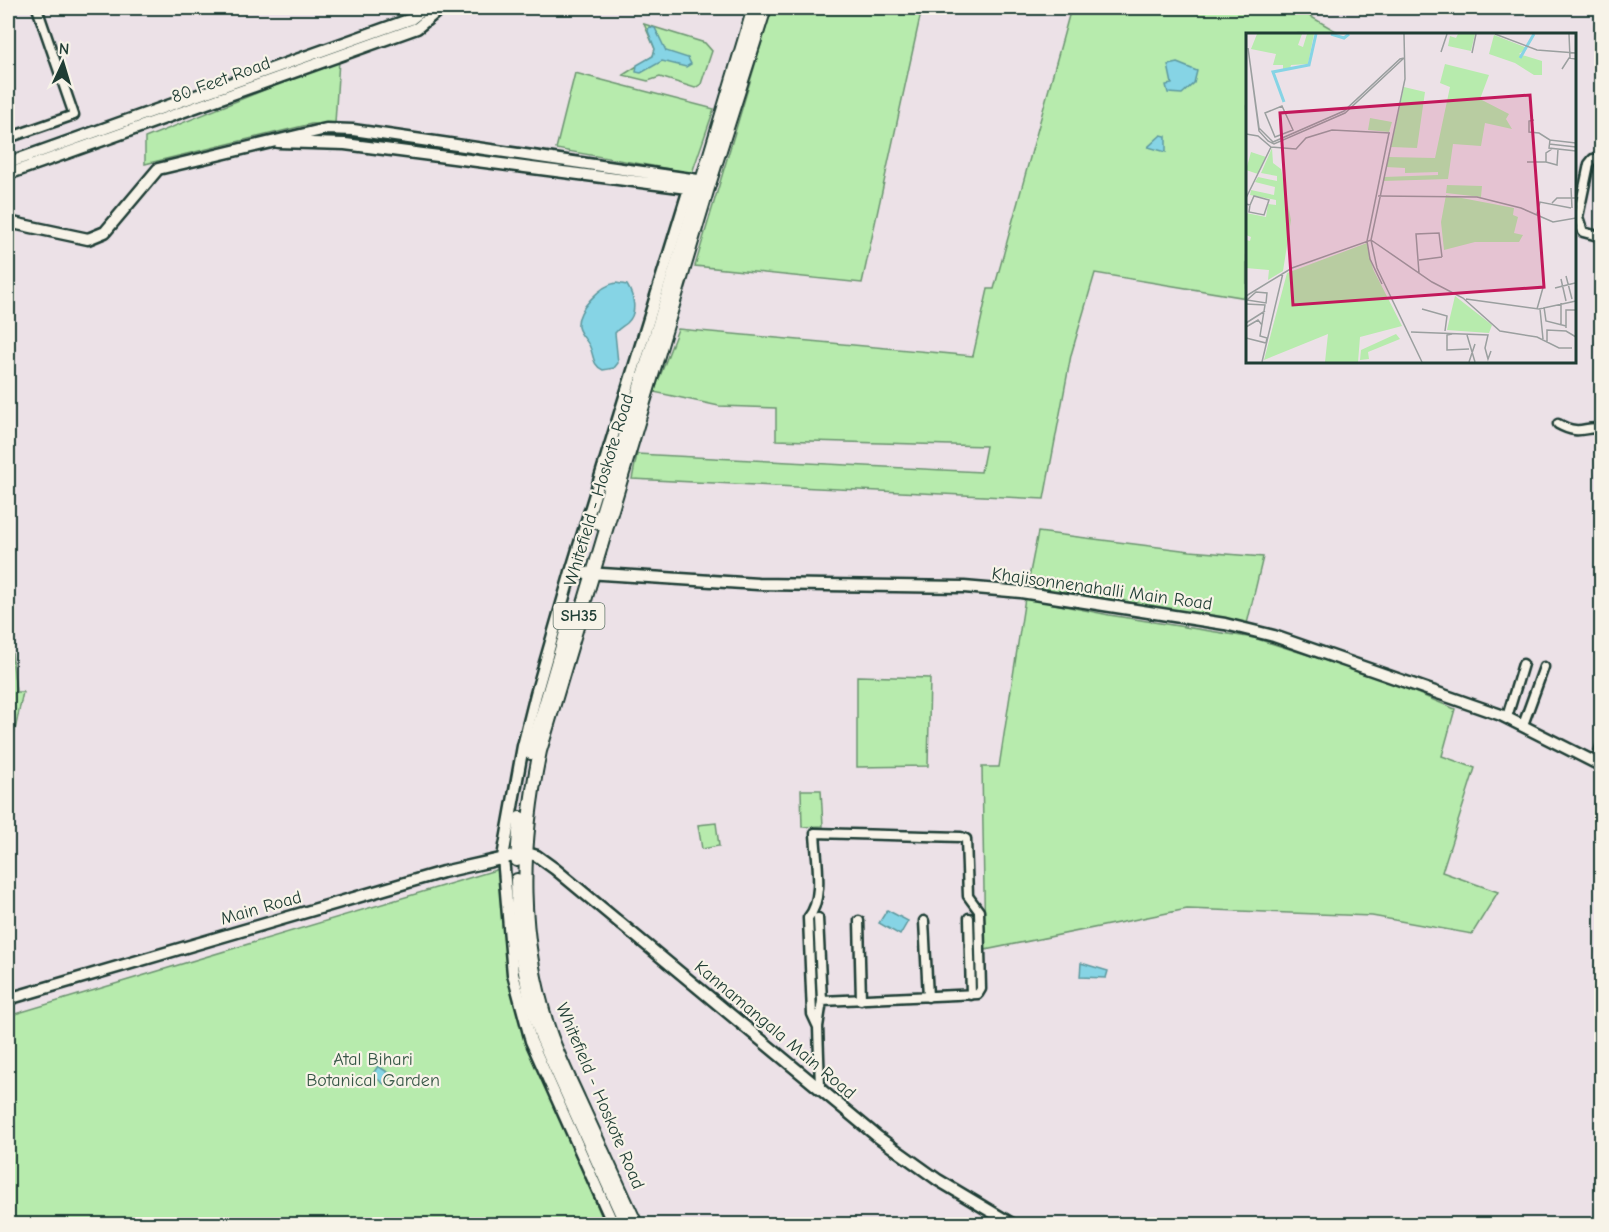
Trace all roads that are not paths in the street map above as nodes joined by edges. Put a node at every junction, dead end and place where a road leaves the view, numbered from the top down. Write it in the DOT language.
graph roads {
  1 [pos="37,8"];
  2 [pos="425,8"];
  3 [pos="441,8"];
  4 [pos="754,8"];
  5 [pos="765,8"];
  6 [pos="8,138"];
  7 [pos="1602,159"];
  8 [pos="8,163"];
  9 [pos="8,174"];
  10 [pos="700,185"];
  11 [pos="8,222"];
  12 [pos="1602,237"];
  13 [pos="1558,424"];
  14 [pos="1602,429"];
  15 [pos="582,573"];
  16 [pos="1523,664"];
  17 [pos="1544,667"];
  18 [pos="1507,717"];
  19 [pos="1523,725"];
  20 [pos="1602,743"];
  21 [pos="1599,764"];
  22 [pos="521,854"];
  23 [pos="503,857"];
  24 [pos="818,918"];
  25 [pos="969,918"];
  26 [pos="859,921"];
  27 [pos="924,921"];
  28 [pos="971,995"];
  29 [pos="928,997"];
  30 [pos="8,999"];
  31 [pos="861,1000"];
  32 [pos="822,1001"];
  33 [pos="818,1027"];
  34 [pos="819,1087"];
  35 [pos="612,1224"];
  36 [pos="626,1224"];
  37 [pos="636,1224"];
  38 [pos="1012,1224"];
  1 -- 6 [label="street"];
  2 -- 8 [label="street, 80 Feet Road"];
  3 -- 9 [label="street, 80 Feet Road"];
  4 -- 10 [label="main road, Whitefield - Hoskote Road / SH35"];
  5 -- 10 [label="main road, Whitefield - Hoskote Road / SH35"];
  7 -- 12 [label="street"];
  10 -- 11 [label="street"];
  10 -- 15 [label="main road, Whitefield - Hoskote Road / SH35"];
  10 -- 15 [label="street"];
  13 -- 14 [label="street"];
  15 -- 18 [label="street, Khajisonnenahalli Main Road"];
  15 -- 22 [label="main road, Whitefield - Hoskote Road / SH35"];
  15 -- 23 [label="street"];
  16 -- 18 [label="street"];
  17 -- 19 [label="street"];
  18 -- 19 [label="street, Khajisonnenahalli Main Road"];
  19 -- 21 [label="street, Khajisonnenahalli Main Road"];
  20 -- 21 [label="street"];
  22 -- 23 [label="street, Main Road"];
  22 -- 34 [label="street, Kannamangala Main Road"];
  22 -- 36 [label="main road, Whitefield - Hoskote Road / SH35"];
  22 -- 37 [label="main road, Whitefield - Hoskote Road / SH35"];
  23 -- 30 [label="street, Main Road"];
  23 -- 35 [label="street"];
  24 -- 32 [label="street"];
  25 -- 28 [label="street"];
  26 -- 31 [label="street"];
  27 -- 29 [label="street"];
  28 -- 29 [label="street"];
  28 -- 33 [label="street"];
  29 -- 31 [label="street"];
  31 -- 32 [label="street"];
  32 -- 33 [label="street"];
  33 -- 34 [label="street"];
  34 -- 38 [label="street, Kannamangala Main Road"];
}
